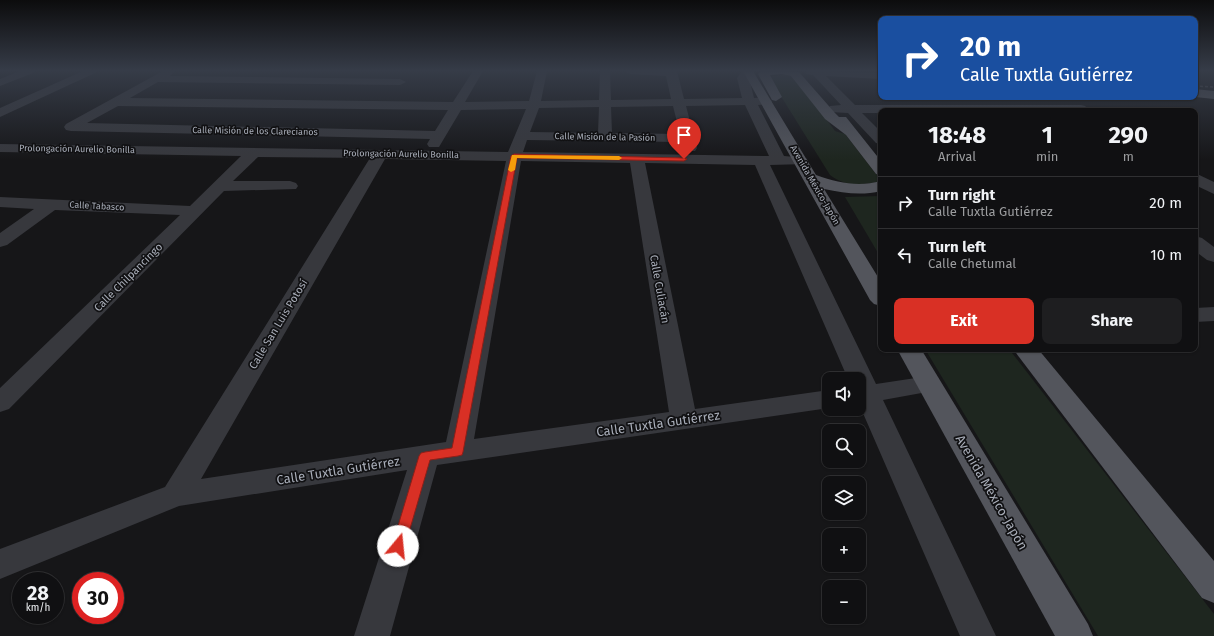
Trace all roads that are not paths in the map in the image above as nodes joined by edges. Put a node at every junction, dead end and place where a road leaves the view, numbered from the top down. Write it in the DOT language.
graph roads {
  1 [pos="27,101"];
  2 [pos="384,101"];
  3 [pos="461,101"];
  4 [pos="536,101"];
  5 [pos="637,101"];
  6 [pos="677,101"];
  7 [pos="757,101"];
  8 [pos="758,101"];
  9 [pos="779,101"];
  10 [pos="817,101"];
  11 [pos="828,101"];
  12 [pos="842,101"];
  13 [pos="920,101"];
  14 [pos="995,101"];
  15 [pos="117,102"];
  16 [pos="606,102"];
  17 [pos="382,103"];
  18 [pos="535,104"];
  19 [pos="459,105"];
  20 [pos="928,108"];
  21 [pos="1006,108"];
  22 [pos="834,109"];
  23 [pos="852,109"];
  24 [pos="878,109"];
  25 [pos="0,113"];
  26 [pos="784,130"];
  27 [pos="850,132"];
  28 [pos="522,136"];
  29 [pos="605,137"];
  30 [pos="878,137"];
  31 [pos="0,148"];
  32 [pos="255,151"];
  33 [pos="381,153"];
  34 [pos="514,156"];
  35 [pos="637,158"];
  36 [pos="770,161"];
  37 [pos="801,161"];
  38 [pos="878,167"];
  39 [pos="812,179"];
  40 [pos="1198,180"];
  41 [pos="219,186"];
  42 [pos="290,186"];
  43 [pos="878,187"];
  44 [pos="1214,189"];
  45 [pos="0,202"];
  46 [pos="52,204"];
  47 [pos="194,211"];
  48 [pos="0,241"];
  49 [pos="1198,244"];
  50 [pos="1214,256"];
  51 [pos="858,260"];
  52 [pos="878,271"];
  53 [pos="878,295"];
  54 [pos="1214,314"];
  55 [pos="1198,315"];
  56 [pos="911,352"];
  57 [pos="1027,352"];
  58 [pos="854,372"];
  59 [pos="929,384"];
  60 [pos="866,394"];
  61 [pos="822,400"];
  62 [pos="866,400"];
  63 [pos="0,402"];
  64 [pos="684,420"];
  65 [pos="458,452"];
  66 [pos="425,456"];
  67 [pos="176,496"];
  68 [pos="0,564"];
  69 [pos="1214,587"];
  70 [pos="372,636"];
  71 [pos="978,636"];
  72 [pos="1074,636"];
  1 -- 25 [label="street"];
  2 -- 17 [label="street"];
  3 -- 19 [label="street"];
  4 -- 18 [label="street"];
  5 -- 16 [label="street"];
  6 -- 29 [label="street, Calle Misión de la Pasión"];
  7 -- 36 [label="street"];
  8 -- 26 [label="main road, Avenida México-Japón"];
  9 -- 26 [label="main road"];
  10 -- 27 [label="main road"];
  11 -- 22 [label="main road"];
  12 -- 23 [label="street"];
  13 -- 20 [label="street"];
  14 -- 21 [label="street"];
  15 -- 17 [label="street"];
  15 -- 19 [label="street, Calle Misión de los Clarecianos"];
  16 -- 18 [label="street"];
  16 -- 29 [label="street"];
  17 -- 19 [label="street"];
  18 -- 19 [label="street"];
  18 -- 28 [label="street"];
  22 -- 23 [label="street"];
  22 -- 27 [label="main road"];
  23 -- 24 [label="street"];
  23 -- 30 [label="street"];
  26 -- 37 [label="main road, Avenida México-Japón"];
  27 -- 38 [label="main road"];
  28 -- 29 [label="street, Calle Misión de la Pasión"];
  28 -- 34 [label="street"];
  31 -- 32 [label="street, Prolongación Aurelio Bonilla"];
  32 -- 33 [label="street, Prolongación Aurelio Bonilla"];
  32 -- 41 [label="street, Calle Chilpancingo"];
  33 -- 34 [label="street, Prolongación Aurelio Bonilla"];
  33 -- 67 [label="street, Calle San Luis Potosí"];
  34 -- 35 [label="street, Prolongación Aurelio Bonilla"];
  34 -- 65 [label="street"];
  35 -- 36 [label="street, Prolongación Aurelio Bonilla"];
  35 -- 64 [label="street, Calle Culiacán"];
  36 -- 37 [label="street, Prolongación Aurelio Bonilla"];
  36 -- 58 [label="street"];
  37 -- 39 [label="main road, Avenida México-Japón"];
  39 -- 43 [label="main road"];
  39 -- 51 [label="main road, Avenida México-Japón"];
  40 -- 44 [label="street"];
  41 -- 42 [label="street"];
  41 -- 47 [label="street, Calle Chilpancingo"];
  45 -- 46 [label="street, Calle Tabasco"];
  46 -- 47 [label="street, Calle Tabasco"];
  46 -- 48 [label="street"];
  47 -- 63 [label="street, Calle Chilpancingo"];
  49 -- 50 [label="street"];
  51 -- 52 [label="main road"];
  51 -- 53 [label="main road, Avenida México-Japón"];
  54 -- 55 [label="street"];
  56 -- 59 [label="main road, Avenida México-Japón"];
  57 -- 69 [label="main road"];
  59 -- 60 [label="street"];
  59 -- 72 [label="main road, Avenida México-Japón"];
  61 -- 64 [label="street, Calle Tuxtla Gutiérrez"];
  62 -- 71 [label="street"];
  64 -- 65 [label="street, Calle Tuxtla Gutiérrez"];
  65 -- 66 [label="street, Calle Tuxtla Gutiérrez"];
  66 -- 67 [label="street, Calle Tuxtla Gutiérrez"];
  66 -- 70 [label="street"];
  67 -- 68 [label="street, Calle Tuxtla Gutiérrez"];
}
